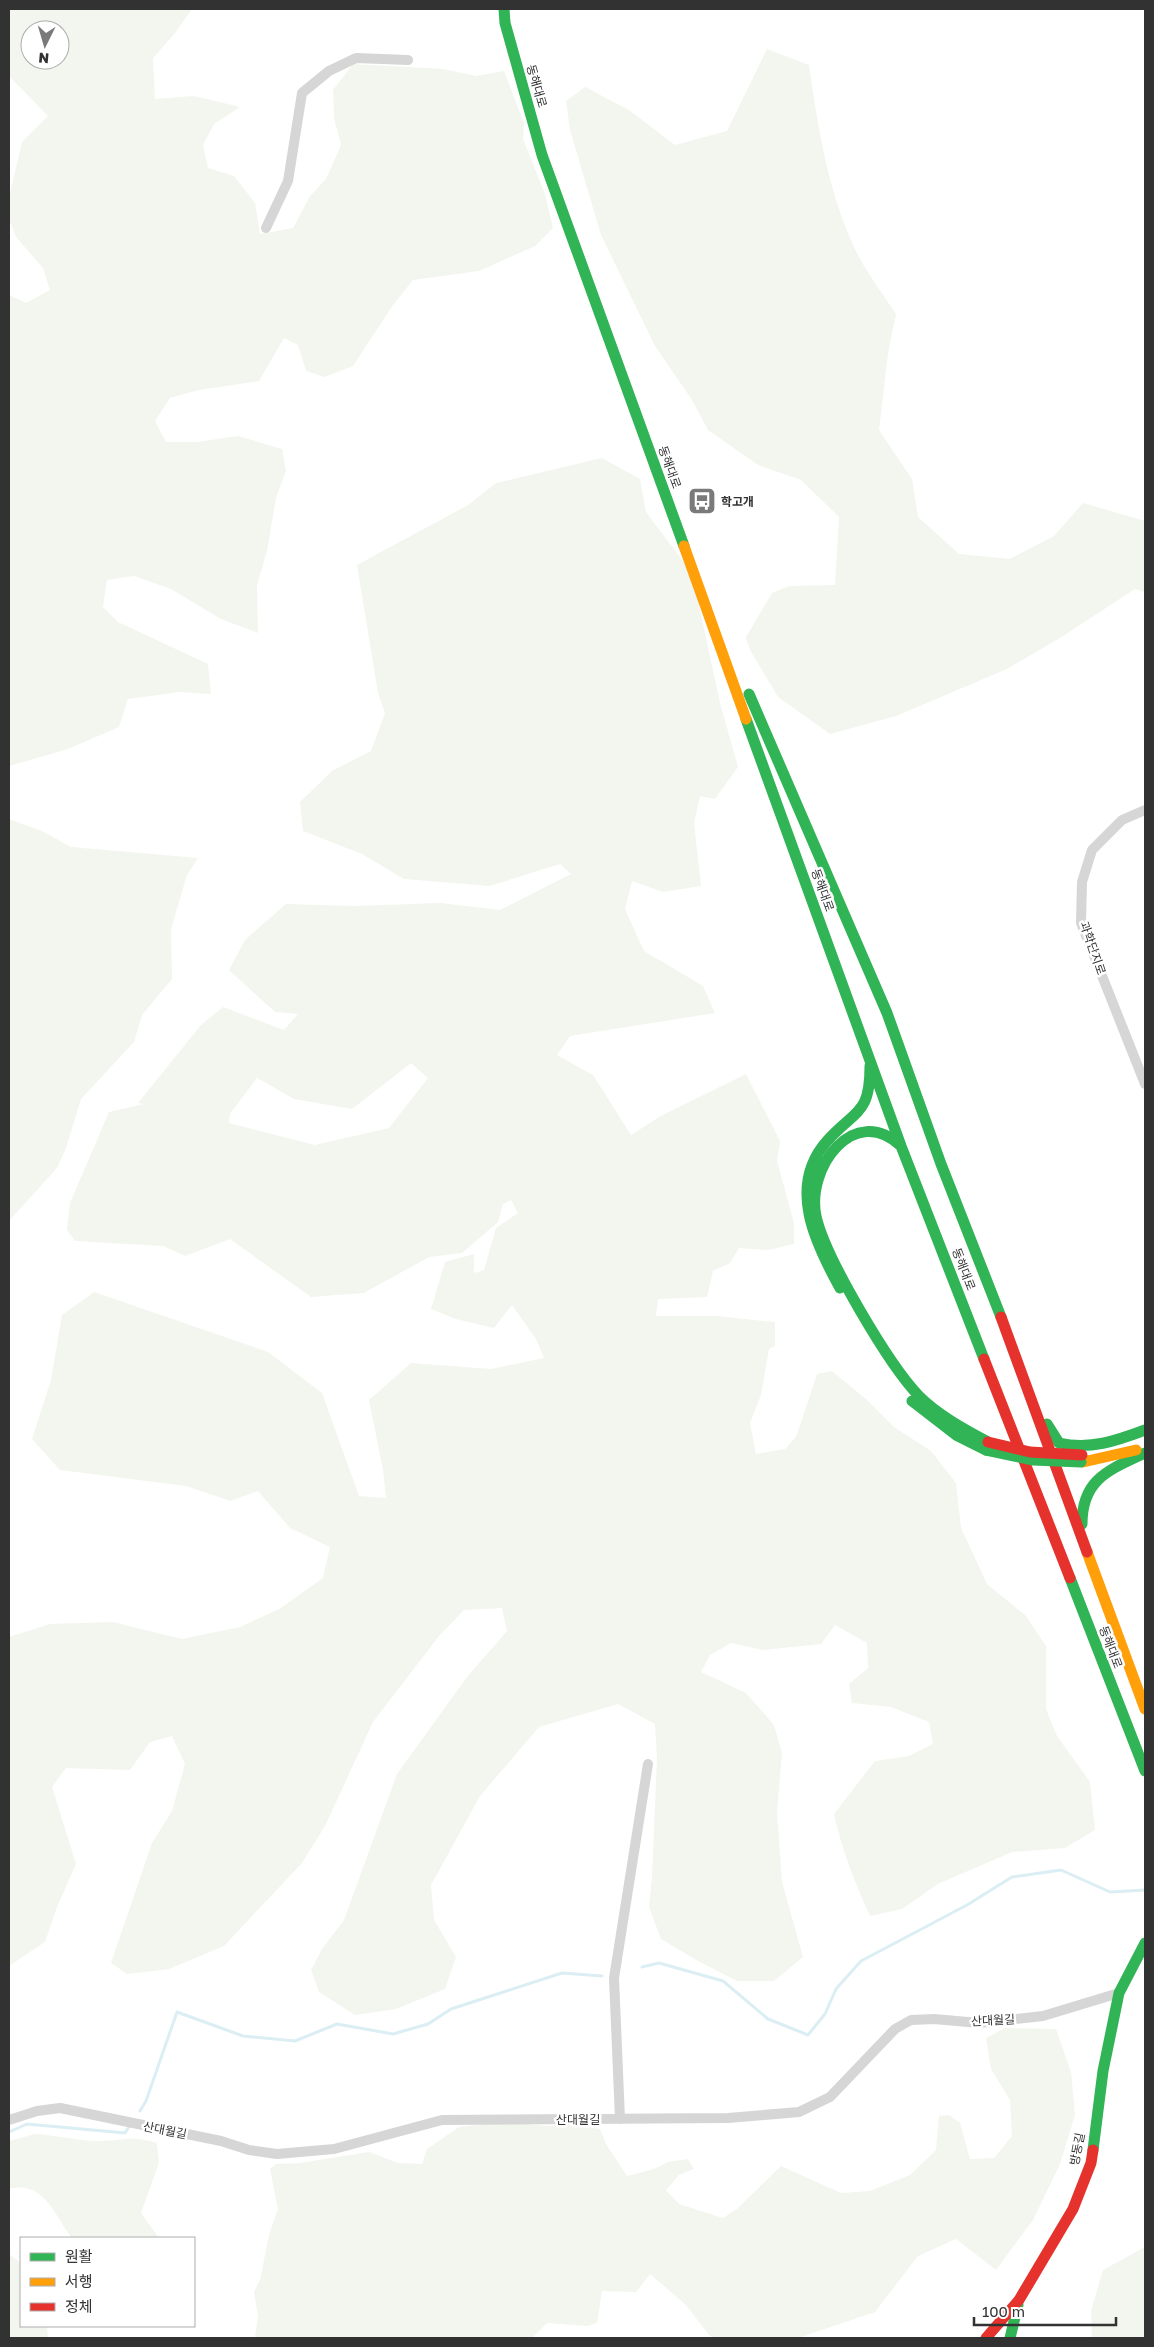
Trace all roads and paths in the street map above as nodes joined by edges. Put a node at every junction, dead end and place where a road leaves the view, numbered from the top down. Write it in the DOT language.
graph roads {
  1 [pos="504,9"];
  2 [pos="515,9"];
  3 [pos="408,60"];
  4 [pos="266,228"];
  5 [pos="1145,810"];
  6 [pos="871,1060"];
  7 [pos="1144,1080"];
  8 [pos="901,1146"];
  9 [pos="1002,1319"];
  10 [pos="1145,1430"];
  11 [pos="1145,1439"];
  12 [pos="987,1446"];
  13 [pos="1145,1447"];
  14 [pos="1145,1453"];
  15 [pos="1083,1458"];
  16 [pos="1105,1602"];
  17 [pos="1145,1709"];
  18 [pos="648,1764"];
  19 [pos="1145,1771"];
  20 [pos="1145,1943"];
  21 [pos="1119,1993"];
  22 [pos="620,2119"];
  23 [pos="9,2120"];
  24 [pos="1019,2300"];
  25 [pos="986,2338"];
  26 [pos="1010,2338"];
  1 -- 6 [label="main road, 동해대로"];
  2 -- 9 [label="main road, 동해대로"];
  3 -- 4 [label="street"];
  5 -- 7 [label="street, 과학단지로"];
  6 -- 8 [label="main road, 동해대로"];
  6 -- 12 [label="main road"];
  8 -- 12 [label="main road"];
  8 -- 19 [label="main road, 동해대로"];
  9 -- 10 [label="main road"];
  9 -- 16 [label="main road, 동해대로"];
  11 -- 15 [label="main road"];
  12 -- 15 [label="main road, bridge"];
  13 -- 15 [label="main road"];
  14 -- 16 [label="main road"];
  16 -- 17 [label="main road, 동해대로"];
  18 -- 22 [label="street"];
  20 -- 21 [label="main road, 방동길"];
  21 -- 22 [label="street, 산대월길"];
  21 -- 24 [label="main road, 방동길"];
  22 -- 23 [label="street, 산대월길"];
  24 -- 25 [label="main road, 방동길"];
  24 -- 26 [label="main road"];
}
